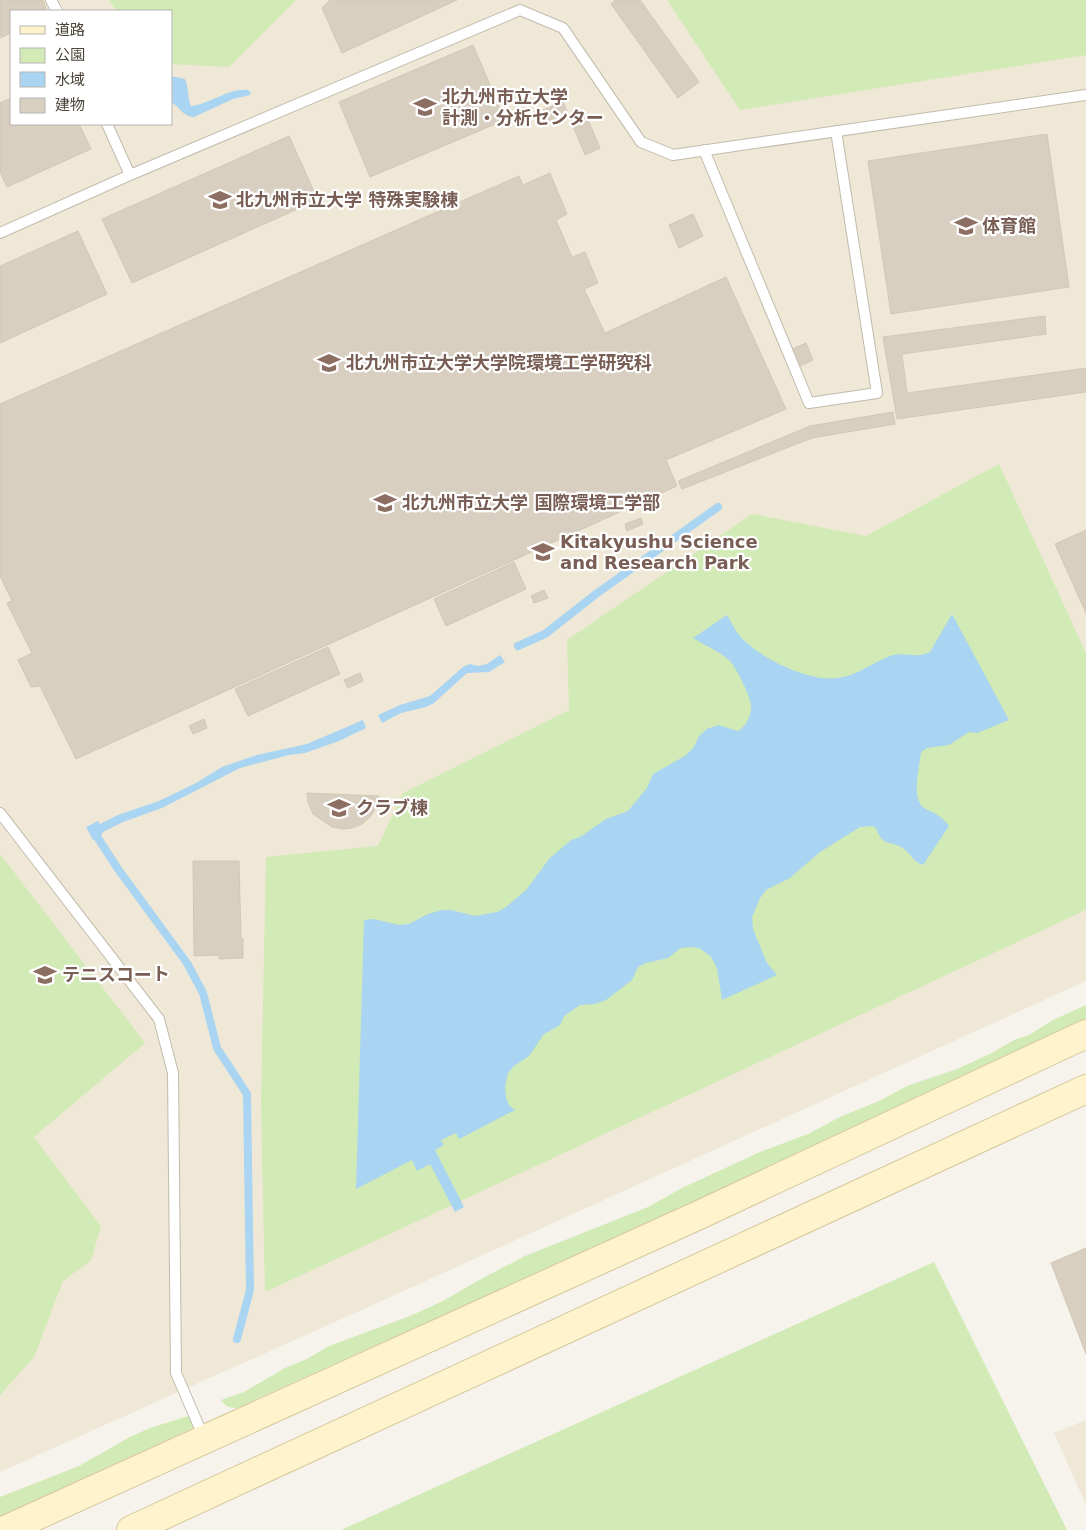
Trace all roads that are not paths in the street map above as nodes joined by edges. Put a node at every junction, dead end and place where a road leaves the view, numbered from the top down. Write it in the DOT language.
graph roads {
  1 [pos="1086,94"];
  2 [pos="107,125"];
  3 [pos="836,131"];
  4 [pos="704,150"];
  5 [pos="130,175"];
  6 [pos="0,234"];
  7 [pos="0,814"];
  8 [pos="1086,1034"];
  9 [pos="1086,1089"];
  10 [pos="204,1439"];
  11 [pos="5,1530"];
  12 [pos="131,1530"];
  1 -- 3 [label="lane"];
  2 -- 5 [label="lane"];
  3 -- 4 [label="lane"];
  3 -- 4 [label="lane"];
  4 -- 5 [label="lane"];
  5 -- 6 [label="lane"];
  7 -- 10 [label="lane"];
  8 -- 10 [label="street"];
  9 -- 12 [label="street"];
  10 -- 11 [label="street"];
}
